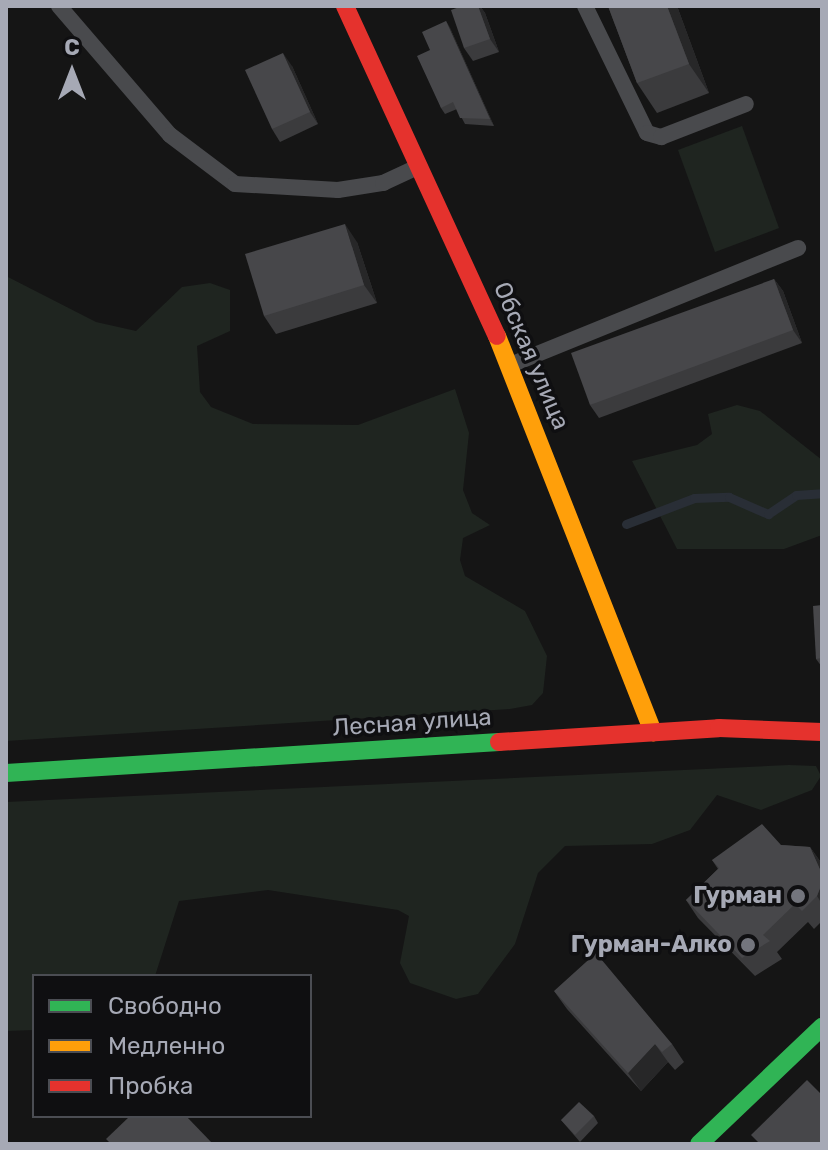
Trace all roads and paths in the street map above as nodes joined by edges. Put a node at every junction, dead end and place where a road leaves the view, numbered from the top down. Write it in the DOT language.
graph roads {
  1 [pos="59,6"];
  2 [pos="345,6"];
  3 [pos="585,6"];
  4 [pos="746,104"];
  5 [pos="418,167"];
  6 [pos="798,248"];
  7 [pos="510,366"];
  8 [pos="653,732"];
  9 [pos="822,732"];
  10 [pos="6,773"];
  11 [pos="822,1027"];
  12 [pos="719,1137"];
  13 [pos="699,1144"];
  1 -- 5 [label="lane"];
  2 -- 5 [label="street, Обская улица"];
  3 -- 4 [label="lane"];
  5 -- 7 [label="street, Обская улица"];
  6 -- 7 [label="lane"];
  7 -- 8 [label="street, Обская улица"];
  8 -- 9 [label="street, Лесная улица"];
  8 -- 10 [label="street, Лесная улица"];
  11 -- 12 [label="street"];
  12 -- 13 [label="street"];
}
